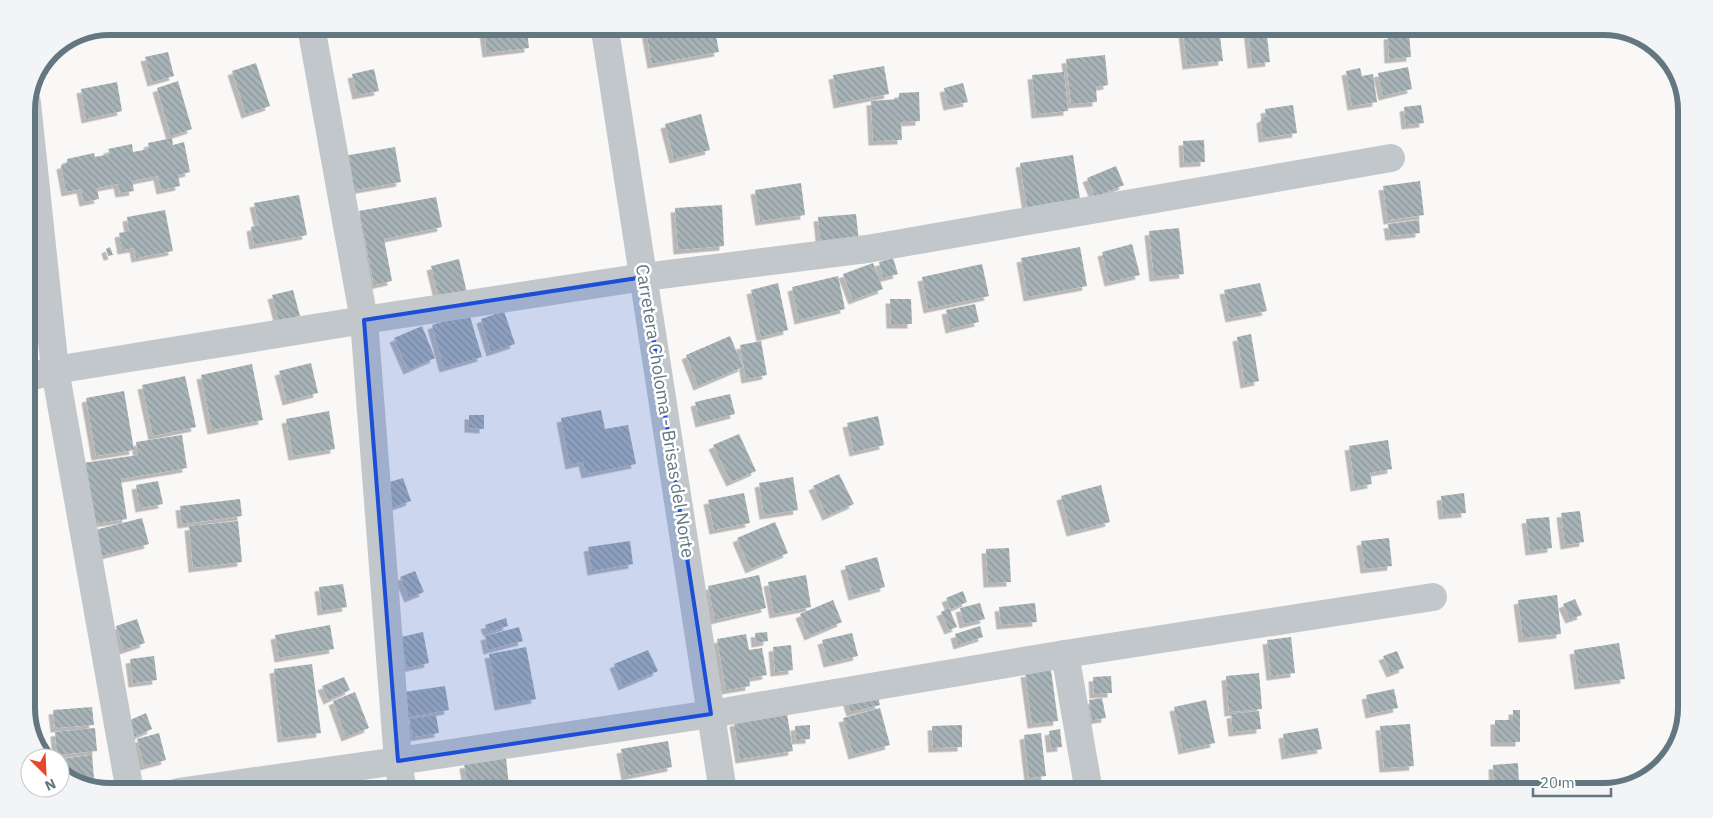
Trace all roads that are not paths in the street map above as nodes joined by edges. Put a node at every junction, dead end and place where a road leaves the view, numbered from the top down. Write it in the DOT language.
graph roads {
  1 [pos="313,35"];
  2 [pos="606,35"];
  3 [pos="1391,158"];
  4 [pos="35,179"];
  5 [pos="644,277"];
  6 [pos="364,320"];
  7 [pos="55,370"];
  8 [pos="35,376"];
  9 [pos="1433,597"];
  10 [pos="1065,654"];
  11 [pos="711,714"];
  12 [pos="398,761"];
  13 [pos="128,783"];
  14 [pos="242,783"];
  15 [pos="402,783"];
  16 [pos="722,783"];
  17 [pos="1087,783"];
  1 -- 6 [label="street"];
  2 -- 5 [label="street, Carretera Choloma - Brisas del Norte"];
  3 -- 5 [label="street"];
  4 -- 7 [label="street"];
  5 -- 6 [label="street"];
  5 -- 11 [label="street, Carretera Choloma - Brisas del Norte"];
  6 -- 7 [label="street"];
  6 -- 12 [label="street"];
  7 -- 8 [label="street"];
  7 -- 13 [label="street"];
  9 -- 10 [label="street"];
  10 -- 11 [label="street"];
  10 -- 17 [label="street"];
  11 -- 12 [label="street"];
  11 -- 16 [label="street, Carretera Choloma - Brisas del Norte"];
  12 -- 14 [label="street"];
  12 -- 15 [label="street"];
}
